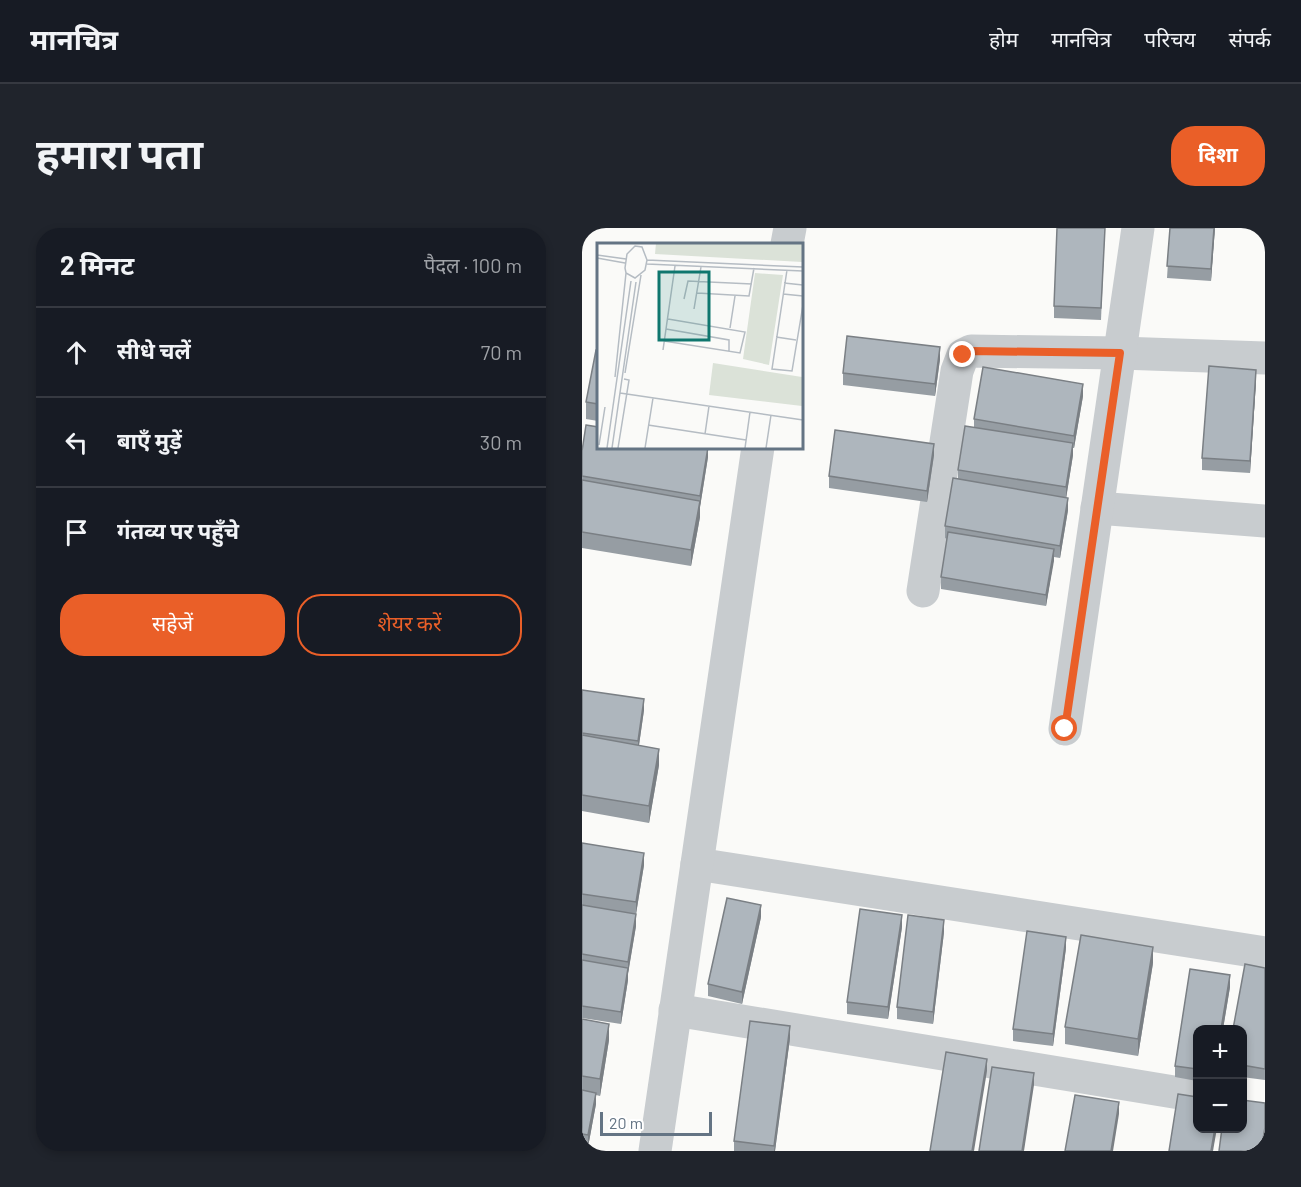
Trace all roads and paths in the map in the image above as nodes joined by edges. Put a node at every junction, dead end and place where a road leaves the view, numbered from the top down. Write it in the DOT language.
graph roads {
  1 [pos="790,228"];
  2 [pos="1138,228"];
  3 [pos="787,243"];
  4 [pos="1120,353"];
  5 [pos="1265,358"];
  6 [pos="758,448"];
  7 [pos="1097,508"];
  8 [pos="1265,521"];
  9 [pos="923,591"];
  10 [pos="1065,729"];
  11 [pos="697,864"];
  12 [pos="1265,953"];
  13 [pos="675,1010"];
  14 [pos="1193,1095"];
  15 [pos="655,1151"];
  1 -- 3 [label="street"];
  2 -- 4 [label="street"];
  4 -- 5 [label="street"];
  4 -- 7 [label="street"];
  4 -- 9 [label="street"];
  6 -- 11 [label="street"];
  7 -- 8 [label="street"];
  7 -- 10 [label="street"];
  11 -- 12 [label="street"];
  11 -- 13 [label="street"];
  13 -- 14 [label="street"];
  13 -- 15 [label="street"];
}
